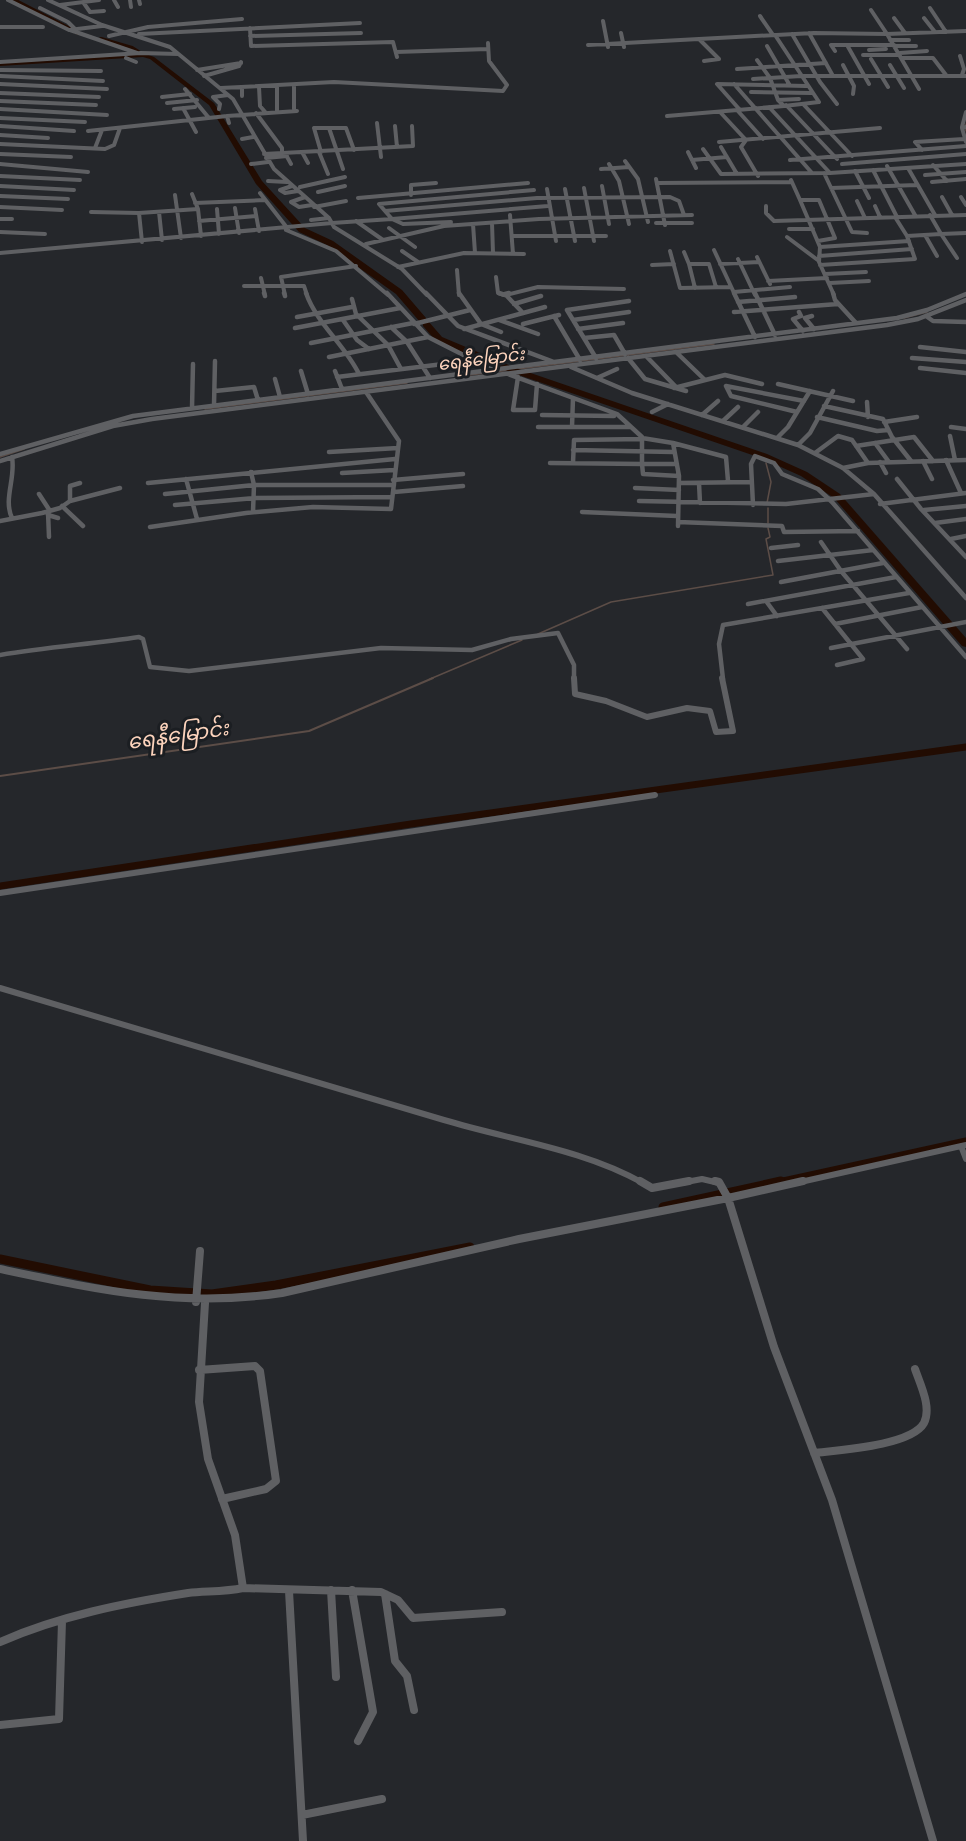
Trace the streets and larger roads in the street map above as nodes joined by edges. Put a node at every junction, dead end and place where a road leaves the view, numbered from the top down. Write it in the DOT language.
graph roads {
  1 [pos="8,0"];
  2 [pos="48,0"];
  3 [pos="99,0"];
  4 [pos="114,0"];
  5 [pos="130,0"];
  6 [pos="83,2"];
  7 [pos="59,5"];
  8 [pos="118,7"];
  9 [pos="131,7"];
  10 [pos="40,8"];
  11 [pos="930,9"];
  12 [pos="871,10"];
  13 [pos="77,14"];
  14 [pos="760,16"];
  15 [pos="61,18"];
  16 [pos="85,18"];
  17 [pos="894,18"];
  18 [pos="924,18"];
  19 [pos="242,19"];
  20 [pos="603,21"];
  21 [pos="68,22"];
  22 [pos="94,22"];
  23 [pos="345,24"];
  24 [pos="313,25"];
  25 [pos="328,25"];
  26 [pos="104,26"];
  27 [pos="298,26"];
  28 [pos="0,27"];
  29 [pos="43,27"];
  30 [pos="266,27"];
  31 [pos="282,27"];
  32 [pos="250,28"];
  33 [pos="73,29"];
  34 [pos="123,31"];
  35 [pos="966,31"];
  36 [pos="935,32"];
  37 [pos="946,32"];
  38 [pos="345,33"];
  39 [pos="361,33"];
  40 [pos="621,33"];
  41 [pos="636,33"];
  42 [pos="809,33"];
  43 [pos="905,33"];
  44 [pos="133,34"];
  45 [pos="314,34"];
  46 [pos="329,34"];
  47 [pos="792,34"];
  48 [pos="887,34"];
  49 [pos="282,35"];
  50 [pos="298,35"];
  51 [pos="774,35"];
  52 [pos="109,36"];
  53 [pos="250,36"];
  54 [pos="266,36"];
  55 [pos="699,39"];
  56 [pos="890,40"];
  57 [pos="909,40"];
  58 [pos="347,43"];
  59 [pos="363,43"];
  60 [pos="488,43"];
  61 [pos="314,44"];
  62 [pos="331,44"];
  63 [pos="640,44"];
  64 [pos="282,45"];
  65 [pos="298,45"];
  66 [pos="588,45"];
  67 [pos="623,45"];
  68 [pos="847,45"];
  69 [pos="266,46"];
  70 [pos="608,46"];
  71 [pos="766,46"];
  72 [pos="916,46"];
  73 [pos="488,49"];
  74 [pos="868,50"];
  75 [pos="835,51"];
  76 [pos="898,51"];
  77 [pos="927,51"];
  78 [pos="139,53"];
  79 [pos="178,54"];
  80 [pos="863,55"];
  81 [pos="960,56"];
  82 [pos="871,59"];
  83 [pos="704,60"];
  84 [pos="757,60"];
  85 [pos="136,62"];
  86 [pos="810,63"];
  87 [pos="826,63"];
  88 [pos="794,64"];
  89 [pos="779,65"];
  90 [pos="843,65"];
  91 [pos="890,65"];
  92 [pos="0,66"];
  93 [pos="762,67"];
  94 [pos="737,69"];
  95 [pos="20,70"];
  96 [pos="197,70"];
  97 [pos="101,71"];
  98 [pos="912,74"];
  99 [pos="943,74"];
  100 [pos="849,75"];
  101 [pos="864,75"];
  102 [pos="881,75"];
  103 [pos="896,75"];
  104 [pos="961,75"];
  105 [pos="0,76"];
  106 [pos="204,76"];
  107 [pos="801,76"];
  108 [pos="817,76"];
  109 [pos="833,76"];
  110 [pos="16,77"];
  111 [pos="785,77"];
  112 [pos="770,78"];
  113 [pos="753,79"];
  114 [pos="944,80"];
  115 [pos="103,81"];
  116 [pos="0,84"];
  117 [pos="734,84"];
  118 [pos="789,84"];
  119 [pos="869,84"];
  120 [pos="10,85"];
  121 [pos="294,85"];
  122 [pos="277,86"];
  123 [pos="773,86"];
  124 [pos="806,86"];
  125 [pos="242,87"];
  126 [pos="259,87"];
  127 [pos="888,87"];
  128 [pos="221,88"];
  129 [pos="904,88"];
  130 [pos="107,89"];
  131 [pos="185,89"];
  132 [pos="919,89"];
  133 [pos="170,91"];
  134 [pos="751,92"];
  135 [pos="0,93"];
  136 [pos="6,93"];
  137 [pos="776,93"];
  138 [pos="811,93"];
  139 [pos="190,94"];
  140 [pos="853,94"];
  141 [pos="228,95"];
  142 [pos="174,96"];
  143 [pos="242,96"];
  144 [pos="99,97"];
  145 [pos="162,97"];
  146 [pos="799,99"];
  147 [pos="197,100"];
  148 [pos="778,100"];
  149 [pos="2,101"];
  150 [pos="180,102"];
  151 [pos="167,103"];
  152 [pos="803,104"];
  153 [pos="837,104"];
  154 [pos="96,105"];
  155 [pos="785,106"];
  156 [pos="0,107"];
  157 [pos="195,107"];
  158 [pos="769,107"];
  159 [pos="184,108"];
  160 [pos="753,108"];
  161 [pos="174,109"];
  162 [pos="219,109"];
  163 [pos="738,110"];
  164 [pos="277,112"];
  165 [pos="720,112"];
  166 [pos="966,112"];
  167 [pos="256,113"];
  168 [pos="266,113"];
  169 [pos="242,114"];
  170 [pos="98,115"];
  171 [pos="107,115"];
  172 [pos="224,116"];
  173 [pos="667,116"];
  174 [pos="0,118"];
  175 [pos="210,118"];
  176 [pos="189,120"];
  177 [pos="94,121"];
  178 [pos="85,122"];
  179 [pos="229,123"];
  180 [pos="377,123"];
  181 [pos="0,126"];
  182 [pos="137,126"];
  183 [pos="395,126"];
  184 [pos="412,126"];
  185 [pos="963,127"];
  186 [pos="120,128"];
  187 [pos="329,128"];
  188 [pos="880,128"];
  189 [pos="102,130"];
  190 [pos="74,131"];
  191 [pos="88,131"];
  192 [pos="196,132"];
  193 [pos="830,132"];
  194 [pos="814,134"];
  195 [pos="0,135"];
  196 [pos="136,136"];
  197 [pos="797,136"];
  198 [pos="253,137"];
  199 [pos="780,137"];
  200 [pos="48,138"];
  201 [pos="242,138"];
  202 [pos="763,139"];
  203 [pos="746,140"];
  204 [pos="965,143"];
  205 [pos="0,144"];
  206 [pos="397,147"];
  207 [pos="95,148"];
  208 [pos="380,148"];
  209 [pos="704,149"];
  210 [pos="921,149"];
  211 [pos="354,150"];
  212 [pos="336,151"];
  213 [pos="302,152"];
  214 [pos="320,152"];
  215 [pos="688,152"];
  216 [pos="0,154"];
  217 [pos="285,154"];
  218 [pos="966,154"];
  219 [pos="852,156"];
  220 [pos="71,157"];
  221 [pos="381,157"];
  222 [pos="727,157"];
  223 [pos="836,157"];
  224 [pos="926,157"];
  225 [pos="266,158"];
  226 [pos="709,159"];
  227 [pos="818,159"];
  228 [pos="692,160"];
  229 [pos="790,160"];
  230 [pos="800,160"];
  231 [pos="625,161"];
  232 [pos="308,162"];
  233 [pos="885,162"];
  234 [pos="0,164"];
  235 [pos="250,164"];
  236 [pos="291,164"];
  237 [pos="842,164"];
  238 [pos="966,164"];
  239 [pos="610,166"];
  240 [pos="629,166"];
  241 [pos="934,166"];
  242 [pos="696,168"];
  243 [pos="908,168"];
  244 [pos="274,169"];
  245 [pos="344,169"];
  246 [pos="601,169"];
  247 [pos="889,169"];
  248 [pos="268,170"];
  249 [pos="873,170"];
  250 [pos="855,171"];
  251 [pos="88,172"];
  252 [pos="849,172"];
  253 [pos="966,172"];
  254 [pos="824,173"];
  255 [pos="830,173"];
  256 [pos="328,174"];
  257 [pos="737,174"];
  258 [pos="758,174"];
  259 [pos="789,174"];
  260 [pos="812,174"];
  261 [pos="941,174"];
  262 [pos="925,175"];
  263 [pos="0,176"];
  264 [pos="345,177"];
  265 [pos="966,179"];
  266 [pos="80,180"];
  267 [pos="947,181"];
  268 [pos="268,182"];
  269 [pos="287,182"];
  270 [pos="760,182"];
  271 [pos="792,182"];
  272 [pos="932,182"];
  273 [pos="436,183"];
  274 [pos="528,183"];
  275 [pos="310,185"];
  276 [pos="498,185"];
  277 [pos="917,185"];
  278 [pos="0,186"];
  279 [pos="292,186"];
  280 [pos="345,186"];
  281 [pos="602,186"];
  282 [pos="898,186"];
  283 [pos="863,187"];
  284 [pos="882,187"];
  285 [pos="584,188"];
  286 [pos="831,188"];
  287 [pos="299,189"];
  288 [pos="547,189"];
  289 [pos="565,189"];
  290 [pos="74,190"];
  291 [pos="534,190"];
  292 [pos="318,192"];
  293 [pos="260,193"];
  294 [pos="411,193"];
  295 [pos="502,193"];
  296 [pos="192,194"];
  297 [pos="175,195"];
  298 [pos="0,196"];
  299 [pos="374,196"];
  300 [pos="305,197"];
  301 [pos="623,197"];
  302 [pos="641,197"];
  303 [pos="659,197"];
  304 [pos="942,197"];
  305 [pos="961,197"];
  306 [pos="358,198"];
  307 [pos="547,198"];
  308 [pos="566,198"];
  309 [pos="586,198"];
  310 [pos="604,198"];
  311 [pos="869,198"];
  312 [pos="68,199"];
  313 [pos="265,200"];
  314 [pos="346,201"];
  315 [pos="411,201"];
  316 [pos="505,201"];
  317 [pos="800,201"];
  318 [pos="857,201"];
  319 [pos="195,203"];
  320 [pos="326,204"];
  321 [pos="373,204"];
  322 [pos="380,204"];
  323 [pos="966,205"];
  324 [pos="313,206"];
  325 [pos="548,206"];
  326 [pos="766,206"];
  327 [pos="875,206"];
  328 [pos="0,207"];
  329 [pos="235,208"];
  330 [pos="198,209"];
  331 [pos="217,209"];
  332 [pos="255,209"];
  333 [pos="62,210"];
  334 [pos="177,211"];
  335 [pos="385,211"];
  336 [pos="91,212"];
  337 [pos="159,212"];
  338 [pos="509,212"];
  339 [pos="139,213"];
  340 [pos="646,215"];
  341 [pos="663,215"];
  342 [pos="684,215"];
  343 [pos="692,215"];
  344 [pos="915,215"];
  345 [pos="932,215"];
  346 [pos="952,215"];
  347 [pos="966,215"];
  348 [pos="256,216"];
  349 [pos="627,216"];
  350 [pos="608,217"];
  351 [pos="880,217"];
  352 [pos="896,217"];
  353 [pos="237,218"];
  354 [pos="570,218"];
  355 [pos="589,218"];
  356 [pos="865,218"];
  357 [pos="0,219"];
  358 [pos="12,219"];
  359 [pos="218,219"];
  360 [pos="392,219"];
  361 [pos="551,219"];
  362 [pos="828,219"];
  363 [pos="846,219"];
  364 [pos="311,220"];
  365 [pos="810,220"];
  366 [pos="199,221"];
  367 [pos="331,221"];
  368 [pos="357,221"];
  369 [pos="511,221"];
  370 [pos="451,222"];
  371 [pos="648,222"];
  372 [pos="492,223"];
  373 [pos="656,223"];
  374 [pos="473,224"];
  375 [pos="609,224"];
  376 [pos="629,224"];
  377 [pos="665,224"];
  378 [pos="692,224"];
  379 [pos="390,228"];
  380 [pos="286,229"];
  381 [pos="789,229"];
  382 [pos="813,229"];
  383 [pos="259,231"];
  384 [pos="0,232"];
  385 [pos="867,232"];
  386 [pos="239,233"];
  387 [pos="966,233"];
  388 [pos="45,234"];
  389 [pos="219,234"];
  390 [pos="941,234"];
  391 [pos="925,235"];
  392 [pos="201,236"];
  393 [pos="400,236"];
  394 [pos="512,236"];
  395 [pos="606,236"];
  396 [pos="787,237"];
  397 [pos="182,238"];
  398 [pos="594,238"];
  399 [pos="908,238"];
  400 [pos="555,239"];
  401 [pos="574,239"];
  402 [pos="162,240"];
  403 [pos="383,240"];
  404 [pos="818,241"];
  405 [pos="142,242"];
  406 [pos="365,244"];
  407 [pos="415,247"];
  408 [pos="820,247"];
  409 [pos="912,249"];
  410 [pos="714,250"];
  411 [pos="402,251"];
  412 [pos="670,251"];
  413 [pos="684,252"];
  414 [pos="0,253"];
  415 [pos="475,253"];
  416 [pos="493,253"];
  417 [pos="513,254"];
  418 [pos="524,254"];
  419 [pos="937,256"];
  420 [pos="957,258"];
  421 [pos="819,260"];
  422 [pos="739,261"];
  423 [pos="418,262"];
  424 [pos="674,264"];
  425 [pos="689,264"];
  426 [pos="720,264"];
  427 [pos="652,265"];
  428 [pos="356,266"];
  429 [pos="398,267"];
  430 [pos="457,270"];
  431 [pos="866,272"];
  432 [pos="496,277"];
  433 [pos="261,278"];
  434 [pos="827,278"];
  435 [pos="869,281"];
  436 [pos="768,282"];
  437 [pos="282,285"];
  438 [pos="244,286"];
  439 [pos="262,286"];
  440 [pos="716,287"];
  441 [pos="731,287"];
  442 [pos="790,287"];
  443 [pos="695,288"];
  444 [pos="624,289"];
  445 [pos="773,290"];
  446 [pos="754,291"];
  447 [pos="734,292"];
  448 [pos="966,294"];
  449 [pos="505,295"];
  450 [pos="265,296"];
  451 [pos="285,296"];
  452 [pos="541,296"];
  453 [pos="795,297"];
  454 [pos="352,299"];
  455 [pos="758,300"];
  456 [pos="966,300"];
  457 [pos="629,301"];
  458 [pos="738,302"];
  459 [pos="514,304"];
  460 [pos="838,304"];
  461 [pos="352,307"];
  462 [pos="545,307"];
  463 [pos="400,308"];
  464 [pos="470,310"];
  465 [pos="763,310"];
  466 [pos="743,311"];
  467 [pos="629,312"];
  468 [pos="734,312"];
  469 [pos="799,312"];
  470 [pos="523,313"];
  471 [pos="315,314"];
  472 [pos="360,316"];
  473 [pos="446,316"];
  474 [pos="812,316"];
  475 [pos="926,316"];
  476 [pos="297,317"];
  477 [pos="343,320"];
  478 [pos="498,320"];
  479 [pos="573,320"];
  480 [pos="966,322"];
  481 [pos="321,323"];
  482 [pos="623,323"];
  483 [pos="856,323"];
  484 [pos="415,324"];
  485 [pos="481,324"];
  486 [pos="523,324"];
  487 [pos="391,327"];
  488 [pos="295,328"];
  489 [pos="463,329"];
  490 [pos="578,329"];
  491 [pos="814,329"];
  492 [pos="372,331"];
  493 [pos="803,331"];
  494 [pos="501,332"];
  495 [pos="354,334"];
  496 [pos="538,334"];
  497 [pos="775,334"];
  498 [pos="428,337"];
  499 [pos="755,337"];
  500 [pos="333,338"];
  501 [pos="584,339"];
  502 [pos="407,342"];
  503 [pos="311,343"];
  504 [pos="388,345"];
  505 [pos="920,347"];
  506 [pos="369,349"];
  507 [pos="676,352"];
  508 [pos="966,352"];
  509 [pos="347,354"];
  510 [pos="627,356"];
  511 [pos="646,356"];
  512 [pos="329,357"];
  513 [pos="596,358"];
  514 [pos="912,358"];
  515 [pos="476,359"];
  516 [pos="580,360"];
  517 [pos="215,361"];
  518 [pos="554,362"];
  519 [pos="966,362"];
  520 [pos="193,364"];
  521 [pos="565,365"];
  522 [pos="422,366"];
  523 [pos="920,368"];
  524 [pos="401,369"];
  525 [pos="617,369"];
  526 [pos="493,370"];
  527 [pos="301,371"];
  528 [pos="335,371"];
  529 [pos="509,372"];
  530 [pos="966,373"];
  531 [pos="359,374"];
  532 [pos="337,377"];
  533 [pos="518,377"];
  534 [pos="430,378"];
  535 [pos="596,378"];
  536 [pos="275,379"];
  537 [pos="705,380"];
  538 [pos="537,384"];
  539 [pos="762,384"];
  540 [pos="778,384"];
  541 [pos="676,388"];
  542 [pos="342,389"];
  543 [pos="215,390"];
  544 [pos="686,391"];
  545 [pos="810,391"];
  546 [pos="366,392"];
  547 [pos="308,393"];
  548 [pos="832,393"];
  549 [pos="280,397"];
  550 [pos="573,398"];
  551 [pos="258,400"];
  552 [pos="718,401"];
  553 [pos="804,401"];
  554 [pos="853,401"];
  555 [pos="867,402"];
  556 [pos="668,404"];
  557 [pos="214,405"];
  558 [pos="824,406"];
  559 [pos="738,407"];
  560 [pos="192,408"];
  561 [pos="797,411"];
  562 [pos="652,412"];
  563 [pos="758,412"];
  564 [pos="542,415"];
  565 [pos="702,415"];
  566 [pos="573,416"];
  567 [pos="618,416"];
  568 [pos="868,417"];
  569 [pos="917,417"];
  570 [pos="723,421"];
  571 [pos="815,421"];
  572 [pos="884,422"];
  573 [pos="744,426"];
  574 [pos="951,426"];
  575 [pos="572,427"];
  576 [pos="632,427"];
  577 [pos="538,428"];
  578 [pos="966,429"];
  579 [pos="888,430"];
  580 [pos="950,436"];
  581 [pos="778,437"];
  582 [pos="642,438"];
  583 [pos="893,438"];
  584 [pos="673,443"];
  585 [pos="875,443"];
  586 [pos="798,445"];
  587 [pos="856,446"];
  588 [pos="398,448"];
  589 [pos="573,450"];
  590 [pos="642,451"];
  591 [pos="328,452"];
  592 [pos="673,452"];
  593 [pos="815,453"];
  594 [pos="0,454"];
  595 [pos="12,457"];
  596 [pos="395,459"];
  597 [pos="945,460"];
  598 [pos="955,460"];
  599 [pos="966,460"];
  600 [pos="0,461"];
  601 [pos="911,461"];
  602 [pos="923,461"];
  603 [pos="933,461"];
  604 [pos="880,462"];
  605 [pos="889,462"];
  606 [pos="550,463"];
  607 [pos="573,463"];
  608 [pos="868,463"];
  609 [pos="642,464"];
  610 [pos="677,464"];
  611 [pos="843,468"];
  612 [pos="394,470"];
  613 [pos="252,472"];
  614 [pos="342,473"];
  615 [pos="886,473"];
  616 [pos="463,474"];
  617 [pos="679,476"];
  618 [pos="897,479"];
  619 [pos="932,479"];
  620 [pos="186,480"];
  621 [pos="728,481"];
  622 [pos="751,482"];
  623 [pos="80,483"];
  624 [pos="148,483"];
  625 [pos="394,483"];
  626 [pos="679,483"];
  627 [pos="699,483"];
  628 [pos="254,485"];
  629 [pos="463,486"];
  630 [pos="120,488"];
  631 [pos="635,488"];
  632 [pos="679,490"];
  633 [pos="188,491"];
  634 [pos="964,493"];
  635 [pos="39,494"];
  636 [pos="165,494"];
  637 [pos="393,494"];
  638 [pos="874,494"];
  639 [pos="85,497"];
  640 [pos="255,498"];
  641 [pos="230,499"];
  642 [pos="910,499"];
  643 [pos="70,501"];
  644 [pos="639,501"];
  645 [pos="677,502"];
  646 [pos="832,502"];
  647 [pos="191,503"];
  648 [pos="700,503"];
  649 [pos="880,504"];
  650 [pos="88,505"];
  651 [pos="175,505"];
  652 [pos="753,505"];
  653 [pos="62,506"];
  654 [pos="966,506"];
  655 [pos="27,510"];
  656 [pos="924,510"];
  657 [pos="48,512"];
  658 [pos="253,512"];
  659 [pos="582,512"];
  660 [pos="31,515"];
  661 [pos="230,515"];
  662 [pos="677,516"];
  663 [pos="12,518"];
  664 [pos="58,518"];
  665 [pos="197,519"];
  666 [pos="966,519"];
  667 [pos="0,521"];
  668 [pos="935,523"];
  669 [pos="83,526"];
  670 [pos="150,527"];
  671 [pos="858,531"];
  672 [pos="966,536"];
  673 [pos="49,537"];
  674 [pos="951,539"];
  675 [pos="821,542"];
  676 [pos="771,548"];
  677 [pos="966,548"];
  678 [pos="959,549"];
  679 [pos="873,550"];
  680 [pos="828,555"];
  681 [pos="966,557"];
  682 [pos="804,558"];
  683 [pos="778,561"];
  684 [pos="883,563"];
  685 [pos="841,571"];
  686 [pos="896,577"];
  687 [pos="780,582"];
  688 [pos="852,585"];
  689 [pos="909,593"];
  690 [pos="966,598"];
  691 [pos="766,601"];
  692 [pos="865,601"];
  693 [pos="748,604"];
  694 [pos="922,607"];
  695 [pos="822,608"];
  696 [pos="879,615"];
  697 [pos="777,616"];
  698 [pos="966,622"];
  699 [pos="835,624"];
  700 [pos="940,627"];
  701 [pos="896,636"];
  702 [pos="852,644"];
  703 [pos="831,648"];
  704 [pos="907,650"];
  705 [pos="0,655"];
  706 [pos="966,657"];
  707 [pos="837,665"];
  708 [pos="656,795"];
  709 [pos="0,893"];
  710 [pos="0,988"];
  711 [pos="964,1145"];
  712 [pos="966,1159"];
  713 [pos="727,1196"];
  714 [pos="200,1251"];
  715 [pos="0,1269"];
  716 [pos="199,1298"];
  717 [pos="915,1369"];
  718 [pos="199,1370"];
  719 [pos="814,1453"];
  720 [pos="222,1499"];
  721 [pos="243,1588"];
  722 [pos="331,1590"];
  723 [pos="352,1590"];
  724 [pos="289,1591"];
  725 [pos="385,1594"];
  726 [pos="502,1612"];
  727 [pos="62,1621"];
  728 [pos="0,1642"];
  729 [pos="336,1677"];
  730 [pos="414,1710"];
  731 [pos="0,1725"];
  732 [pos="358,1741"];
  733 [pos="382,1799"];
  734 [pos="302,1815"];
  735 [pos="303,1841"];
  736 [pos="933,1841"];
  1 -- 33 [label="street"];
  2 -- 7 [label="street"];
  3 -- 6 [label="street"];
  3 -- 6 [label="street"];
  4 -- 8 [label="street"];
  5 -- 9 [label="street"];
  6 -- 7 [label="street"];
  7 -- 13 [label="street"];
  10 -- 15 [label="street"];
  11 -- 37 [label="street"];
  12 -- 48 [label="street"];
  13 -- 15 [label="street"];
  13 -- 16 [label="street"];
  14 -- 51 [label="street"];
  15 -- 21 [label="street"];
  16 -- 21 [label="street"];
  16 -- 22 [label="street"];
  17 -- 43 [label="street"];
  18 -- 36 [label="street"];
  19 -- 34 [label="street"];
  20 -- 70 [label="street"];
  21 -- 33 [label="street"];
  22 -- 26 [label="street"];
  22 -- 33 [label="street"];
  23 -- 25 [label="street"];
  23 -- 38 [label="street"];
  23 -- 39 [label="street"];
  24 -- 25 [label="street"];
  24 -- 27 [label="street"];
  24 -- 45 [label="street"];
  25 -- 46 [label="street"];
  26 -- 33 [label="street"];
  26 -- 34 [label="street"];
  27 -- 31 [label="street"];
  27 -- 50 [label="street"];
  28 -- 29 [label="street"];
  30 -- 31 [label="street"];
  30 -- 32 [label="street"];
  30 -- 54 [label="street"];
  31 -- 49 [label="street"];
  32 -- 44 [label="street"];
  32 -- 53 [label="street"];
  33 -- 78 [label="street"];
  34 -- 44 [label="street"];
  34 -- 52 [label="street"];
  35 -- 37 [label="street"];
  36 -- 37 [label="street"];
  36 -- 43 [label="street"];
  38 -- 39 [label="street"];
  38 -- 46 [label="street"];
  38 -- 58 [label="street"];
  39 -- 59 [label="street"];
  40 -- 67 [label="street"];
  41 -- 63 [label="street"];
  42 -- 47 [label="street"];
  42 -- 48 [label="street"];
  42 -- 87 [label="street"];
  43 -- 48 [label="street"];
  44 -- 79 [label="street"];
  45 -- 46 [label="street"];
  45 -- 50 [label="street"];
  45 -- 61 [label="street"];
  46 -- 62 [label="street"];
  47 -- 51 [label="street"];
  47 -- 86 [label="street"];
  48 -- 56 [label="street"];
  49 -- 50 [label="street"];
  49 -- 54 [label="street"];
  49 -- 64 [label="street"];
  50 -- 65 [label="street"];
  51 -- 55 [label="street"];
  51 -- 88 [label="street"];
  53 -- 54 [label="street"];
  53 -- 69 [label="street"];
  54 -- 69 [label="street"];
  55 -- 63 [label="street"];
  55 -- 83 [label="street"];
  56 -- 57 [label="street"];
  56 -- 76 [label="street"];
  58 -- 59 [label="street"];
  58 -- 62 [label="street"];
  59 -- 73 [label="street"];
  60 -- 73 [label="street"];
  61 -- 62 [label="street"];
  61 -- 65 [label="street"];
  63 -- 67 [label="street"];
  64 -- 65 [label="street"];
  64 -- 69 [label="street"];
  66 -- 70 [label="street"];
  67 -- 70 [label="street"];
  68 -- 75 [label="street"];
  68 -- 76 [label="street"];
  68 -- 101 [label="street"];
  71 -- 89 [label="street"];
  72 -- 76 [label="street"];
  73 -- 121 [label="street"];
  74 -- 76 [label="street"];
  76 -- 77 [label="street"];
  76 -- 80 [label="street"];
  76 -- 98 [label="street"];
  76 -- 99 [label="street"];
  78 -- 79 [label="street"];
  78 -- 92 [label="street"];
  79 -- 96 [label="street"];
  81 -- 104 [label="street"];
  82 -- 102 [label="street"];
  84 -- 93 [label="street"];
  85 -- 92 [label="street"];
  86 -- 87 [label="street"];
  86 -- 88 [label="street"];
  86 -- 108 [label="street"];
  87 -- 109 [label="street"];
  88 -- 89 [label="street"];
  88 -- 107 [label="street"];
  89 -- 93 [label="street"];
  89 -- 111 [label="street"];
  90 -- 100 [label="street"];
  91 -- 103 [label="street"];
  92 -- 95 [label="street"];
  93 -- 94 [label="street"];
  93 -- 112 [label="street"];
  95 -- 97 [label="street"];
  95 -- 110 [label="street"];
  96 -- 106 [label="street"];
  96 -- 106 [label="street"];
  98 -- 99 [label="street"];
  98 -- 103 [label="street"];
  98 -- 132 [label="street"];
  99 -- 104 [label="street"];
  99 -- 114 [label="street"];
  100 -- 101 [label="street"];
  100 -- 109 [label="street"];
  100 -- 140 [label="street"];
  101 -- 102 [label="street"];
  101 -- 119 [label="street"];
  102 -- 103 [label="street"];
  102 -- 127 [label="street"];
  103 -- 129 [label="street"];
  105 -- 110 [label="street"];
  106 -- 128 [label="street"];
  107 -- 108 [label="street"];
  107 -- 111 [label="street"];
  107 -- 124 [label="street"];
  108 -- 109 [label="street"];
  108 -- 153 [label="street"];
  110 -- 115 [label="street"];
  110 -- 120 [label="street"];
  111 -- 112 [label="street"];
  111 -- 118 [label="street"];
  112 -- 113 [label="street"];
  112 -- 123 [label="street"];
  116 -- 120 [label="street"];
  117 -- 123 [label="street"];
  117 -- 160 [label="street"];
  117 -- 163 [label="street"];
  120 -- 130 [label="street"];
  120 -- 136 [label="street"];
  121 -- 122 [label="street"];
  121 -- 164 [label="street"];
  122 -- 126 [label="street"];
  122 -- 164 [label="street"];
  123 -- 124 [label="street"];
  123 -- 137 [label="street"];
  124 -- 138 [label="street"];
  125 -- 126 [label="street"];
  125 -- 128 [label="street"];
  125 -- 143 [label="street"];
  126 -- 168 [label="street"];
  128 -- 141 [label="street"];
  131 -- 139 [label="street"];
  133 -- 142 [label="street"];
  134 -- 137 [label="street"];
  135 -- 136 [label="street"];
  136 -- 144 [label="street"];
  136 -- 149 [label="street"];
  137 -- 138 [label="street"];
  137 -- 148 [label="street"];
  138 -- 152 [label="street"];
  139 -- 142 [label="street"];
  139 -- 147 [label="street"];
  141 -- 162 [label="street"];
  141 -- 169 [label="street"];
  142 -- 145 [label="street"];
  142 -- 150 [label="street"];
  146 -- 148 [label="street"];
  147 -- 150 [label="street"];
  147 -- 175 [label="street"];
  148 -- 155 [label="street"];
  149 -- 154 [label="street"];
  149 -- 156 [label="street"];
  150 -- 151 [label="street"];
  150 -- 159 [label="street"];
  152 -- 155 [label="street"];
  152 -- 193 [label="street"];
  155 -- 158 [label="street"];
  155 -- 194 [label="street"];
  156 -- 170 [label="street"];
  157 -- 159 [label="street"];
  158 -- 160 [label="street"];
  158 -- 197 [label="street"];
  159 -- 161 [label="street"];
  159 -- 176 [label="street"];
  160 -- 163 [label="street"];
  160 -- 199 [label="street"];
  163 -- 165 [label="street"];
  163 -- 202 [label="street"];
  164 -- 168 [label="street"];
  165 -- 173 [label="street"];
  165 -- 203 [label="street"];
  166 -- 185 [label="street"];
  167 -- 168 [label="street"];
  167 -- 169 [label="street"];
  167 -- 217 [label="street"];
  169 -- 172 [label="street"];
  169 -- 198 [label="street"];
  170 -- 171 [label="street"];
  170 -- 177 [label="street"];
  172 -- 175 [label="street"];
  172 -- 179 [label="street"];
  174 -- 178 [label="street"];
  175 -- 176 [label="street"];
  176 -- 182 [label="street"];
  176 -- 192 [label="street"];
  180 -- 208 [label="street"];
  181 -- 190 [label="street"];
  182 -- 186 [label="street"];
  182 -- 196 [label="street"];
  183 -- 206 [label="street"];
  184 -- 206 [label="street"];
  185 -- 204 [label="street"];
  186 -- 189 [label="street"];
  186 -- 207 [label="street"];
  187 -- 211 [label="street"];
  187 -- 212 [label="street"];
  187 -- 214 [label="street"];
  188 -- 193 [label="street"];
  189 -- 191 [label="street"];
  189 -- 207 [label="street"];
  193 -- 194 [label="street"];
  193 -- 219 [label="street"];
  194 -- 197 [label="street"];
  194 -- 223 [label="street"];
  195 -- 200 [label="street"];
  197 -- 199 [label="street"];
  197 -- 227 [label="street"];
  198 -- 201 [label="street"];
  198 -- 225 [label="street"];
  199 -- 202 [label="street"];
  199 -- 230 [label="street"];
  202 -- 203 [label="street"];
  203 -- 222 [label="street"];
  203 -- 258 [label="street"];
  204 -- 210 [label="street"];
  204 -- 210 [label="street"];
  205 -- 207 [label="street"];
  206 -- 208 [label="street"];
  208 -- 211 [label="street"];
  208 -- 221 [label="street"];
  209 -- 226 [label="street"];
  210 -- 219 [label="street"];
  210 -- 224 [label="street"];
  211 -- 212 [label="street"];
  212 -- 214 [label="street"];
  212 -- 245 [label="street"];
  213 -- 214 [label="street"];
  213 -- 217 [label="street"];
  213 -- 232 [label="street"];
  214 -- 256 [label="street"];
  215 -- 228 [label="street"];
  216 -- 220 [label="street"];
  217 -- 225 [label="street"];
  217 -- 236 [label="street"];
  218 -- 224 [label="street"];
  219 -- 223 [label="street"];
  222 -- 226 [label="street"];
  222 -- 257 [label="street"];
  223 -- 227 [label="street"];
  223 -- 237 [label="street"];
  224 -- 233 [label="street"];
  224 -- 241 [label="street"];
  225 -- 235 [label="street"];
  225 -- 244 [label="street"];
  226 -- 228 [label="street"];
  226 -- 257 [label="street"];
  227 -- 230 [label="street"];
  227 -- 255 [label="street"];
  228 -- 242 [label="street"];
  229 -- 230 [label="street"];
  230 -- 260 [label="street"];
  231 -- 240 [label="street"];
  233 -- 237 [label="street"];
  233 -- 247 [label="street"];
  234 -- 251 [label="street"];
  237 -- 252 [label="street"];
  238 -- 241 [label="street"];
  239 -- 240 [label="street"];
  239 -- 246 [label="street"];
  239 -- 301 [label="street"];
  240 -- 302 [label="street"];
  241 -- 243 [label="street"];
  241 -- 261 [label="street"];
  243 -- 247 [label="street"];
  243 -- 277 [label="street"];
  244 -- 248 [label="street"];
  244 -- 269 [label="street"];
  247 -- 249 [label="street"];
  247 -- 282 [label="street"];
  249 -- 250 [label="street"];
  249 -- 284 [label="street"];
  250 -- 252 [label="street"];
  250 -- 283 [label="street"];
  252 -- 255 [label="street"];
  253 -- 261 [label="street"];
  254 -- 255 [label="street"];
  254 -- 260 [label="street"];
  254 -- 286 [label="street"];
  257 -- 258 [label="street"];
  258 -- 259 [label="street"];
  258 -- 270 [label="street"];
  259 -- 260 [label="street"];
  259 -- 271 [label="street"];
  261 -- 262 [label="street"];
  261 -- 267 [label="street"];
  263 -- 266 [label="street"];
  264 -- 275 [label="street"];
  265 -- 267 [label="street"];
  267 -- 272 [label="street"];
  268 -- 269 [label="street"];
  269 -- 279 [label="street"];
  270 -- 271 [label="street"];
  270 -- 303 [label="street"];
  271 -- 317 [label="street"];
  273 -- 294 [label="street"];
  274 -- 276 [label="street"];
  275 -- 287 [label="street"];
  275 -- 292 [label="street"];
  276 -- 294 [label="street"];
  276 -- 295 [label="street"];
  277 -- 282 [label="street"];
  277 -- 345 [label="street"];
  278 -- 290 [label="street"];
  279 -- 287 [label="street"];
  279 -- 287 [label="street"];
  280 -- 292 [label="street"];
  281 -- 310 [label="street"];
  282 -- 284 [label="street"];
  282 -- 344 [label="street"];
  283 -- 284 [label="street"];
  283 -- 286 [label="street"];
  283 -- 311 [label="street"];
  284 -- 352 [label="street"];
  285 -- 309 [label="street"];
  286 -- 363 [label="street"];
  287 -- 300 [label="street"];
  288 -- 307 [label="street"];
  289 -- 308 [label="street"];
  291 -- 295 [label="street"];
  292 -- 320 [label="street"];
  293 -- 313 [label="street"];
  294 -- 299 [label="street"];
  294 -- 315 [label="street"];
  295 -- 315 [label="street"];
  295 -- 316 [label="street"];
  296 -- 319 [label="street"];
  297 -- 334 [label="street"];
  298 -- 312 [label="street"];
  299 -- 306 [label="street"];
  299 -- 322 [label="street"];
  300 -- 324 [label="street"];
  300 -- 324 [label="street"];
  301 -- 302 [label="street"];
  301 -- 310 [label="street"];
  301 -- 349 [label="street"];
  302 -- 303 [label="street"];
  302 -- 340 [label="street"];
  303 -- 341 [label="street"];
  303 -- 342 [label="street"];
  304 -- 346 [label="street"];
  305 -- 323 [label="street"];
  307 -- 308 [label="street"];
  307 -- 316 [label="street"];
  307 -- 325 [label="street"];
  308 -- 309 [label="street"];
  308 -- 354 [label="street"];
  309 -- 310 [label="street"];
  309 -- 355 [label="street"];
  310 -- 350 [label="street"];
  313 -- 319 [label="street"];
  313 -- 380 [label="street"];
  314 -- 320 [label="street"];
  315 -- 322 [label="street"];
  316 -- 335 [label="street"];
  316 -- 338 [label="street"];
  317 -- 362 [label="street"];
  317 -- 365 [label="street"];
  318 -- 356 [label="street"];
  319 -- 330 [label="street"];
  320 -- 324 [label="street"];
  321 -- 322 [label="street"];
  322 -- 335 [label="street"];
  324 -- 367 [label="street"];
  325 -- 338 [label="street"];
  325 -- 361 [label="street"];
  326 -- 365 [label="street"];
  327 -- 351 [label="street"];
  328 -- 333 [label="street"];
  329 -- 353 [label="street"];
  330 -- 334 [label="street"];
  330 -- 366 [label="street"];
  331 -- 359 [label="street"];
  332 -- 348 [label="street"];
  334 -- 337 [label="street"];
  334 -- 397 [label="street"];
  335 -- 360 [label="street"];
  336 -- 339 [label="street"];
  337 -- 339 [label="street"];
  337 -- 402 [label="street"];
  338 -- 360 [label="street"];
  338 -- 369 [label="street"];
  339 -- 405 [label="street"];
  340 -- 341 [label="street"];
  340 -- 349 [label="street"];
  340 -- 371 [label="street"];
  341 -- 342 [label="street"];
  341 -- 377 [label="street"];
  342 -- 343 [label="street"];
  344 -- 345 [label="street"];
  344 -- 352 [label="street"];
  345 -- 346 [label="street"];
  345 -- 390 [label="street"];
  346 -- 347 [label="street"];
  348 -- 353 [label="street"];
  348 -- 383 [label="street"];
  349 -- 350 [label="street"];
  349 -- 376 [label="street"];
  350 -- 355 [label="street"];
  350 -- 375 [label="street"];
  351 -- 352 [label="street"];
  351 -- 356 [label="street"];
  352 -- 399 [label="street"];
  353 -- 359 [label="street"];
  353 -- 386 [label="street"];
  354 -- 355 [label="street"];
  354 -- 361 [label="street"];
  354 -- 401 [label="street"];
  355 -- 398 [label="street"];
  356 -- 363 [label="street"];
  357 -- 358 [label="street"];
  359 -- 366 [label="street"];
  359 -- 389 [label="street"];
  360 -- 368 [label="street"];
  360 -- 370 [label="street"];
  361 -- 369 [label="street"];
  361 -- 400 [label="street"];
  362 -- 363 [label="street"];
  362 -- 365 [label="street"];
  362 -- 404 [label="street"];
  363 -- 385 [label="street"];
  364 -- 367 [label="street"];
  365 -- 382 [label="street"];
  366 -- 392 [label="street"];
  367 -- 368 [label="street"];
  367 -- 380 [label="street"];
  367 -- 406 [label="street"];
  368 -- 403 [label="street"];
  369 -- 372 [label="street"];
  369 -- 394 [label="street"];
  372 -- 374 [label="street"];
  372 -- 416 [label="street"];
  373 -- 377 [label="street"];
  374 -- 393 [label="street"];
  374 -- 415 [label="street"];
  377 -- 378 [label="street"];
  379 -- 393 [label="street"];
  380 -- 383 [label="street"];
  380 -- 428 [label="street"];
  381 -- 382 [label="street"];
  382 -- 404 [label="street"];
  383 -- 386 [label="street"];
  384 -- 388 [label="street"];
  386 -- 389 [label="street"];
  387 -- 390 [label="street"];
  389 -- 392 [label="street"];
  390 -- 391 [label="street"];
  390 -- 420 [label="street"];
  391 -- 399 [label="street"];
  391 -- 419 [label="street"];
  392 -- 397 [label="street"];
  393 -- 403 [label="street"];
  393 -- 407 [label="street"];
  394 -- 400 [label="street"];
  394 -- 417 [label="street"];
  395 -- 398 [label="street"];
  396 -- 421 [label="street"];
  397 -- 402 [label="street"];
  398 -- 401 [label="street"];
  399 -- 408 [label="street"];
  399 -- 409 [label="street"];
  400 -- 401 [label="street"];
  402 -- 405 [label="street"];
  403 -- 406 [label="street"];
  404 -- 408 [label="street"];
  405 -- 414 [label="street"];
  406 -- 429 [label="street"];
  408 -- 421 [label="street"];
  409 -- 421 [label="street"];
  409 -- 421 [label="street"];
  410 -- 426 [label="street"];
  411 -- 423 [label="street"];
  412 -- 424 [label="street"];
  413 -- 425 [label="street"];
  415 -- 416 [label="street"];
  415 -- 423 [label="street"];
  416 -- 417 [label="street"];
  417 -- 418 [label="street"];
  421 -- 434 [label="street"];
  422 -- 426 [label="street"];
  422 -- 436 [label="street"];
  422 -- 446 [label="street"];
  423 -- 429 [label="street"];
  424 -- 427 [label="street"];
  424 -- 443 [label="street"];
  425 -- 440 [label="street"];
  425 -- 443 [label="street"];
  426 -- 441 [label="street"];
  428 -- 437 [label="street"];
  428 -- 463 [label="street"];
  429 -- 473 [label="street"];
  430 -- 464 [label="street"];
  431 -- 434 [label="street"];
  432 -- 449 [label="street"];
  433 -- 439 [label="street"];
  434 -- 435 [label="street"];
  434 -- 436 [label="street"];
  434 -- 460 [label="street"];
  436 -- 445 [label="street"];
  437 -- 439 [label="street"];
  437 -- 451 [label="street"];
  437 -- 471 [label="street"];
  438 -- 439 [label="street"];
  439 -- 450 [label="street"];
  440 -- 441 [label="street"];
  440 -- 443 [label="street"];
  441 -- 447 [label="street"];
  442 -- 445 [label="street"];
  444 -- 449 [label="street"];
  445 -- 446 [label="street"];
  446 -- 447 [label="street"];
  446 -- 455 [label="street"];
  447 -- 458 [label="street"];
  448 -- 483 [label="street"];
  449 -- 459 [label="street"];
  452 -- 459 [label="street"];
  453 -- 455 [label="street"];
  454 -- 461 [label="street"];
  455 -- 458 [label="street"];
  455 -- 465 [label="street"];
  456 -- 475 [label="street"];
  457 -- 479 [label="street"];
  458 -- 466 [label="street"];
  459 -- 470 [label="street"];
  460 -- 465 [label="street"];
  460 -- 483 [label="street"];
  461 -- 471 [label="street"];
  461 -- 472 [label="street"];
  462 -- 470 [label="street"];
  463 -- 472 [label="street"];
  463 -- 484 [label="street"];
  464 -- 473 [label="street"];
  464 -- 485 [label="street"];
  465 -- 466 [label="street"];
  465 -- 497 [label="street"];
  466 -- 468 [label="street"];
  466 -- 499 [label="street"];
  467 -- 479 [label="street"];
  469 -- 493 [label="street"];
  470 -- 478 [label="street"];
  471 -- 476 [label="street"];
  471 -- 481 [label="street"];
  472 -- 477 [label="street"];
  472 -- 492 [label="street"];
  473 -- 484 [label="street"];
  473 -- 489 [label="street"];
  474 -- 491 [label="street"];
  475 -- 480 [label="street"];
  475 -- 507 [label="street"];
  477 -- 481 [label="street"];
  477 -- 495 [label="street"];
  478 -- 485 [label="street"];
  478 -- 496 [label="street"];
  479 -- 490 [label="street"];
  481 -- 488 [label="street"];
  481 -- 500 [label="street"];
  482 -- 490 [label="street"];
  483 -- 491 [label="street"];
  484 -- 487 [label="street"];
  484 -- 498 [label="street"];
  485 -- 489 [label="street"];
  485 -- 494 [label="street"];
  486 -- 516 [label="street"];
  487 -- 492 [label="street"];
  487 -- 502 [label="street"];
  489 -- 518 [label="street"];
  490 -- 501 [label="street"];
  491 -- 493 [label="street"];
  492 -- 495 [label="street"];
  492 -- 504 [label="street"];
  493 -- 497 [label="street"];
  495 -- 500 [label="street"];
  495 -- 506 [label="street"];
  497 -- 499 [label="street"];
  498 -- 502 [label="street"];
  498 -- 515 [label="street"];
  499 -- 510 [label="street"];
  500 -- 503 [label="street"];
  500 -- 509 [label="street"];
  501 -- 510 [label="street"];
  501 -- 513 [label="street"];
  502 -- 504 [label="street"];
  502 -- 522 [label="street"];
  504 -- 506 [label="street"];
  504 -- 524 [label="street"];
  505 -- 508 [label="street"];
  506 -- 509 [label="street"];
  507 -- 511 [label="street"];
  507 -- 537 [label="street"];
  509 -- 512 [label="street"];
  509 -- 531 [label="street"];
  510 -- 511 [label="street"];
  510 -- 513 [label="street"];
  510 -- 521 [label="street"];
  510 -- 541 [label="street"];
  511 -- 541 [label="street"];
  513 -- 516 [label="street"];
  514 -- 519 [label="street"];
  515 -- 522 [label="street"];
  515 -- 526 [label="street"];
  516 -- 521 [label="street"];
  517 -- 543 [label="street"];
  518 -- 521 [label="street"];
  518 -- 529 [label="street"];
  520 -- 560 [label="street"];
  521 -- 529 [label="street"];
  521 -- 535 [label="street"];
  522 -- 524 [label="street"];
  522 -- 534 [label="street"];
  523 -- 530 [label="street"];
  524 -- 531 [label="street"];
  525 -- 535 [label="street"];
  526 -- 529 [label="street"];
  526 -- 534 [label="street"];
  527 -- 547 [label="street"];
  528 -- 532 [label="street"];
  529 -- 533 [label="street"];
  529 -- 546 [label="street"];
  531 -- 532 [label="street"];
  532 -- 542 [label="street"];
  533 -- 538 [label="street"];
  533 -- 538 [label="street"];
  534 -- 542 [label="street"];
  535 -- 556 [label="street"];
  536 -- 549 [label="street"];
  537 -- 539 [label="street"];
  537 -- 541 [label="street"];
  538 -- 550 [label="street"];
  540 -- 545 [label="street"];
  541 -- 544 [label="street"];
  542 -- 547 [label="street"];
  543 -- 551 [label="street"];
  543 -- 557 [label="street"];
  545 -- 548 [label="street"];
  545 -- 553 [label="street"];
  546 -- 588 [label="street"];
  546 -- 595 [label="street"];
  547 -- 549 [label="street"];
  548 -- 554 [label="street"];
  548 -- 558 [label="street"];
  549 -- 551 [label="street"];
  550 -- 566 [label="street"];
  550 -- 567 [label="street"];
  551 -- 557 [label="street"];
  552 -- 565 [label="street"];
  553 -- 561 [label="street"];
  553 -- 561 [label="street"];
  555 -- 568 [label="street"];
  556 -- 562 [label="street"];
  556 -- 565 [label="street"];
  557 -- 560 [label="street"];
  558 -- 568 [label="street"];
  558 -- 571 [label="street"];
  559 -- 570 [label="street"];
  560 -- 594 [label="street"];
  561 -- 581 [label="street"];
  563 -- 573 [label="street"];
  564 -- 566 [label="street"];
  565 -- 570 [label="street"];
  566 -- 567 [label="street"];
  566 -- 575 [label="street"];
  567 -- 576 [label="street"];
  568 -- 572 [label="street"];
  569 -- 572 [label="street"];
  570 -- 573 [label="street"];
  571 -- 579 [label="street"];
  571 -- 586 [label="street"];
  572 -- 579 [label="street"];
  573 -- 581 [label="street"];
  574 -- 578 [label="street"];
  575 -- 576 [label="street"];
  575 -- 577 [label="street"];
  576 -- 582 [label="street"];
  579 -- 583 [label="street"];
  580 -- 598 [label="street"];
  581 -- 586 [label="street"];
  582 -- 584 [label="street"];
  582 -- 589 [label="street"];
  582 -- 590 [label="street"];
  583 -- 585 [label="street"];
  583 -- 601 [label="street"];
  583 -- 603 [label="street"];
  584 -- 592 [label="street"];
  584 -- 621 [label="street"];
  585 -- 587 [label="street"];
  585 -- 605 [label="street"];
  586 -- 593 [label="street"];
  587 -- 593 [label="street"];
  587 -- 608 [label="street"];
  588 -- 591 [label="street"];
  588 -- 596 [label="street"];
  589 -- 590 [label="street"];
  589 -- 607 [label="street"];
  590 -- 592 [label="street"];
  590 -- 609 [label="street"];
  592 -- 610 [label="street"];
  593 -- 611 [label="street"];
  595 -- 600 [label="street"];
  595 -- 663 [label="street"];
  596 -- 612 [label="street"];
  596 -- 613 [label="street"];
  597 -- 598 [label="street"];
  597 -- 603 [label="street"];
  597 -- 634 [label="street"];
  598 -- 599 [label="street"];
  601 -- 602 [label="street"];
  601 -- 605 [label="street"];
  602 -- 603 [label="street"];
  602 -- 619 [label="street"];
  604 -- 605 [label="street"];
  604 -- 608 [label="street"];
  604 -- 615 [label="street"];
  606 -- 607 [label="street"];
  607 -- 609 [label="street"];
  608 -- 611 [label="street"];
  609 -- 610 [label="street"];
  609 -- 617 [label="street"];
  610 -- 617 [label="street"];
  611 -- 638 [label="street"];
  612 -- 614 [label="street"];
  612 -- 625 [label="street"];
  613 -- 620 [label="street"];
  613 -- 628 [label="street"];
  616 -- 625 [label="street"];
  617 -- 626 [label="street"];
  618 -- 642 [label="street"];
  620 -- 624 [label="street"];
  620 -- 633 [label="street"];
  621 -- 622 [label="street"];
  621 -- 627 [label="street"];
  622 -- 646 [label="street"];
  622 -- 652 [label="street"];
  623 -- 643 [label="street"];
  625 -- 628 [label="street"];
  625 -- 637 [label="street"];
  626 -- 627 [label="street"];
  626 -- 632 [label="street"];
  627 -- 648 [label="street"];
  628 -- 633 [label="street"];
  628 -- 640 [label="street"];
  629 -- 637 [label="street"];
  630 -- 639 [label="street"];
  631 -- 632 [label="street"];
  632 -- 645 [label="street"];
  633 -- 636 [label="street"];
  633 -- 647 [label="street"];
  634 -- 642 [label="street"];
  635 -- 657 [label="street"];
  637 -- 640 [label="street"];
  637 -- 658 [label="street"];
  638 -- 646 [label="street"];
  638 -- 649 [label="street"];
  639 -- 643 [label="street"];
  639 -- 650 [label="street"];
  640 -- 641 [label="street"];
  640 -- 658 [label="street"];
  641 -- 647 [label="street"];
  641 -- 661 [label="street"];
  642 -- 649 [label="street"];
  642 -- 656 [label="street"];
  643 -- 653 [label="street"];
  644 -- 645 [label="street"];
  645 -- 648 [label="street"];
  645 -- 662 [label="street"];
  646 -- 652 [label="street"];
  646 -- 671 [label="street"];
  647 -- 651 [label="street"];
  647 -- 665 [label="street"];
  648 -- 652 [label="street"];
  649 -- 690 [label="street"];
  653 -- 657 [label="street"];
  653 -- 669 [label="street"];
  654 -- 656 [label="street"];
  655 -- 660 [label="street"];
  656 -- 668 [label="street"];
  657 -- 660 [label="street"];
  657 -- 664 [label="street"];
  657 -- 673 [label="street"];
  658 -- 661 [label="street"];
  659 -- 662 [label="street"];
  660 -- 663 [label="street"];
  661 -- 665 [label="street"];
  662 -- 671 [label="street"];
  663 -- 667 [label="street"];
  665 -- 670 [label="street"];
  666 -- 668 [label="street"];
  668 -- 674 [label="street"];
  671 -- 679 [label="street"];
  672 -- 674 [label="street"];
  674 -- 678 [label="street"];
  675 -- 680 [label="street"];
  676 -- 682 [label="street"];
  677 -- 678 [label="street"];
  678 -- 681 [label="street"];
  679 -- 680 [label="street"];
  679 -- 684 [label="street"];
  680 -- 682 [label="street"];
  680 -- 685 [label="street"];
  682 -- 683 [label="street"];
  684 -- 685 [label="street"];
  684 -- 686 [label="street"];
  685 -- 687 [label="street"];
  685 -- 688 [label="street"];
  686 -- 688 [label="street"];
  686 -- 689 [label="street"];
  688 -- 691 [label="street"];
  688 -- 692 [label="street"];
  689 -- 692 [label="street"];
  689 -- 694 [label="street"];
  691 -- 693 [label="street"];
  691 -- 697 [label="street"];
  692 -- 695 [label="street"];
  692 -- 696 [label="street"];
  694 -- 696 [label="street"];
  694 -- 700 [label="street"];
  695 -- 697 [label="street"];
  695 -- 699 [label="street"];
  696 -- 699 [label="street"];
  696 -- 701 [label="street"];
  697 -- 705 [label="street"];
  698 -- 700 [label="street"];
  699 -- 702 [label="street"];
  700 -- 701 [label="street"];
  700 -- 706 [label="street"];
  701 -- 702 [label="street"];
  701 -- 704 [label="street"];
  702 -- 703 [label="street"];
  702 -- 707 [label="street"];
  708 -- 709 [label="street"];
  710 -- 713 [label="street"];
  711 -- 712 [label="street"];
  711 -- 713 [label="street"];
  713 -- 716 [label="street"];
  713 -- 719 [label="street"];
  714 -- 716 [label="street"];
  715 -- 716 [label="street"];
  716 -- 718 [label="street"];
  717 -- 719 [label="street"];
  718 -- 720 [label="street"];
  718 -- 720 [label="street"];
  719 -- 736 [label="street"];
  720 -- 721 [label="street"];
  721 -- 724 [label="street"];
  721 -- 727 [label="street"];
  722 -- 723 [label="street"];
  722 -- 724 [label="street"];
  722 -- 729 [label="street"];
  723 -- 725 [label="street"];
  723 -- 732 [label="street"];
  724 -- 734 [label="street"];
  725 -- 726 [label="street"];
  725 -- 730 [label="street"];
  727 -- 728 [label="street"];
  727 -- 731 [label="street"];
  733 -- 734 [label="street"];
  734 -- 735 [label="street"];
}
